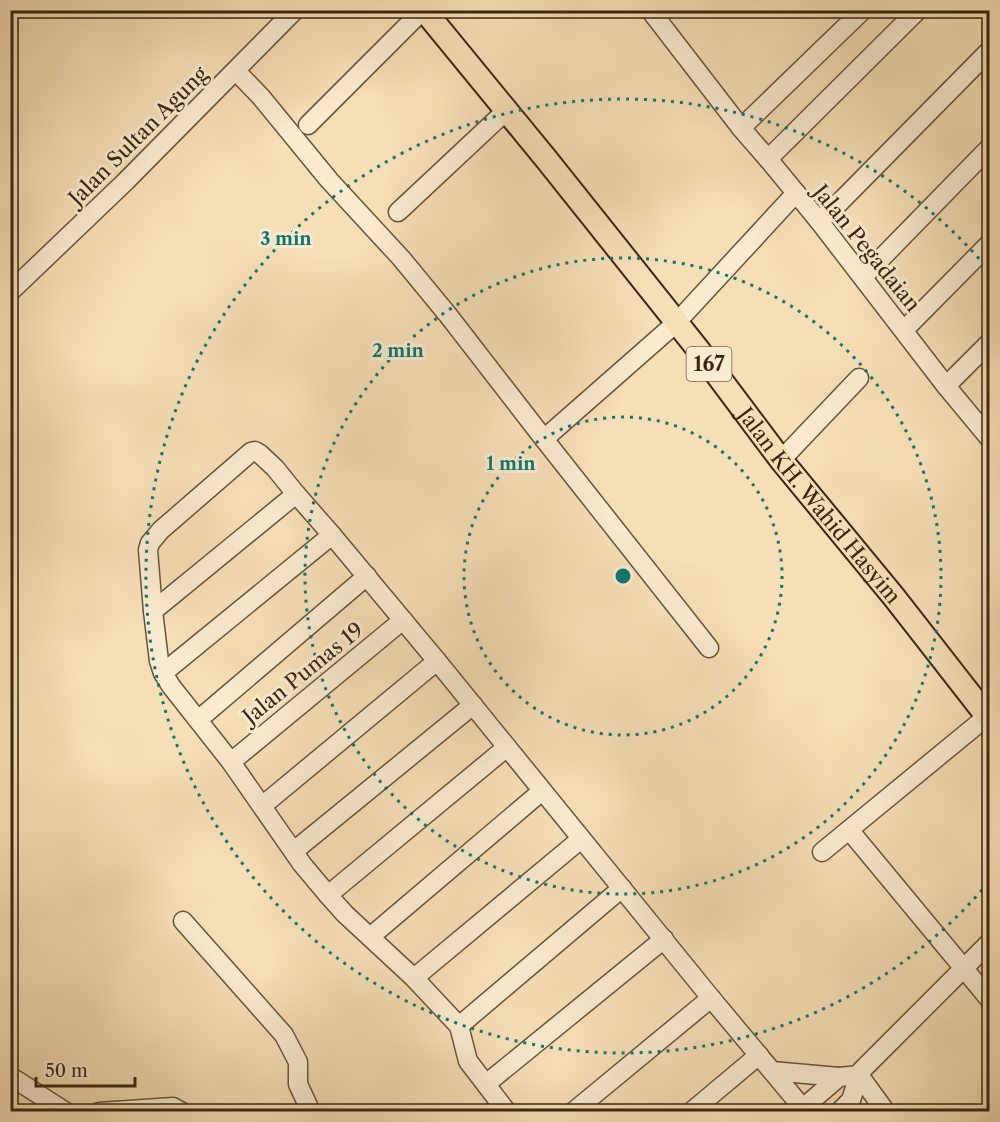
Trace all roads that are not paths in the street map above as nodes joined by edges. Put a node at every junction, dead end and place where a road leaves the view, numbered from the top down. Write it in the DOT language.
graph roads {
  1 [pos="296,10"];
  2 [pos="423,10"];
  3 [pos="650,10"];
  4 [pos="863,10"];
  5 [pos="918,10"];
  6 [pos="990,50"];
  7 [pos="236,70"];
  8 [pos="507,110"];
  9 [pos="308,125"];
  10 [pos="741,128"];
  11 [pos="990,147"];
  12 [pos="768,159"];
  13 [pos="796,193"];
  14 [pos="398,212"];
  15 [pos="819,221"];
  16 [pos="990,243"];
  17 [pos="863,277"];
  18 [pos="10,292"];
  19 [pos="676,323"];
  20 [pos="904,330"];
  21 [pos="990,342"];
  22 [pos="859,378"];
  23 [pos="946,386"];
  24 [pos="988,434"];
  25 [pos="544,439"];
  26 [pos="781,460"];
  27 [pos="296,494"];
  28 [pos="332,535"];
  29 [pos="367,576"];
  30 [pos="153,611"];
  31 [pos="403,620"];
  32 [pos="709,648"];
  33 [pos="437,661"];
  34 [pos="163,673"];
  35 [pos="472,705"];
  36 [pos="989,717"];
  37 [pos="198,720"];
  38 [pos="507,747"];
  39 [pos="231,762"];
  40 [pos="542,791"];
  41 [pos="262,806"];
  42 [pos="850,831"];
  43 [pos="581,839"];
  44 [pos="294,851"];
  45 [pos="822,852"];
  46 [pos="622,888"];
  47 [pos="328,895"];
  48 [pos="183,921"];
  49 [pos="370,937"];
  50 [pos="664,939"];
  51 [pos="990,942"];
  52 [pos="964,968"];
  53 [pos="414,978"];
  54 [pos="711,998"];
  55 [pos="990,1000"];
  56 [pos="459,1026"];
  57 [pos="759,1055"];
  58 [pos="772,1071"];
  59 [pos="859,1075"];
  60 [pos="10,1076"];
  61 [pos="839,1077"];
  62 [pos="486,1084"];
  63 [pos="847,1108"];
  64 [pos="805,1110"];
  65 [pos="507,1111"];
  66 [pos="66,1112"];
  67 [pos="99,1112"];
  68 [pos="182,1112"];
  69 [pos="311,1112"];
  70 [pos="573,1112"];
  71 [pos="691,1112"];
  72 [pos="886,1112"];
  1 -- 7 [label="street, Jalan Sultan Agung"];
  2 -- 8 [label="main road, Jalan KH. Wahid Hasyim / 167"];
  2 -- 9 [label="street"];
  3 -- 10 [label="street"];
  4 -- 10 [label="street"];
  5 -- 12 [label="street"];
  6 -- 15 [label="street"];
  7 -- 18 [label="street, Jalan Sultan Agung"];
  7 -- 25 [label="street"];
  8 -- 14 [label="street"];
  8 -- 19 [label="main road, Jalan KH. Wahid Hasyim / 167"];
  10 -- 12 [label="street"];
  11 -- 17 [label="street"];
  12 -- 13 [label="street"];
  13 -- 15 [label="street, Jalan Pegadaian"];
  13 -- 19 [label="street, Jalan Pegadaian"];
  15 -- 17 [label="street, Jalan Pegadaian"];
  16 -- 20 [label="street"];
  17 -- 20 [label="street, Jalan Pegadaian"];
  19 -- 25 [label="street, Jalan Pegadaian"];
  19 -- 26 [label="main road, Jalan KH. Wahid Hasyim / 167"];
  20 -- 23 [label="street, Jalan Pegadaian"];
  21 -- 23 [label="street"];
  22 -- 26 [label="street"];
  23 -- 24 [label="street, Jalan Pegadaian"];
  25 -- 32 [label="street"];
  26 -- 36 [label="main road, Jalan KH. Wahid Hasyim / 167"];
  27 -- 28 [label="street"];
  27 -- 30 [label="street"];
  27 -- 30 [label="street"];
  28 -- 29 [label="street"];
  28 -- 34 [label="street"];
  29 -- 31 [label="street"];
  29 -- 37 [label="street"];
  30 -- 34 [label="street"];
  31 -- 33 [label="street"];
  31 -- 39 [label="street, Jalan Pumas 19"];
  33 -- 35 [label="street"];
  33 -- 41 [label="street"];
  34 -- 37 [label="street"];
  35 -- 38 [label="street"];
  35 -- 44 [label="street"];
  36 -- 42 [label="street"];
  37 -- 39 [label="street"];
  38 -- 40 [label="street"];
  38 -- 47 [label="street"];
  39 -- 41 [label="street"];
  40 -- 43 [label="street"];
  40 -- 49 [label="street"];
  41 -- 44 [label="street"];
  42 -- 45 [label="street"];
  42 -- 52 [label="street"];
  43 -- 46 [label="street"];
  43 -- 53 [label="street"];
  44 -- 47 [label="street"];
  46 -- 50 [label="street"];
  46 -- 56 [label="street"];
  47 -- 49 [label="street"];
  48 -- 69 [label="street"];
  49 -- 53 [label="street"];
  50 -- 54 [label="street"];
  50 -- 62 [label="street"];
  51 -- 52 [label="street"];
  52 -- 55 [label="street"];
  52 -- 59 [label="street"];
  53 -- 56 [label="street"];
  54 -- 57 [label="street"];
  54 -- 70 [label="street"];
  56 -- 62 [label="street"];
  57 -- 58 [label="street"];
  57 -- 71 [label="street"];
  58 -- 61 [label="street"];
  58 -- 64 [label="street"];
  59 -- 61 [label="street"];
  59 -- 63 [label="street"];
  59 -- 72 [label="street"];
  60 -- 66 [label="street"];
  61 -- 64 [label="street"];
  62 -- 65 [label="street"];
  67 -- 68 [label="street"];
}
